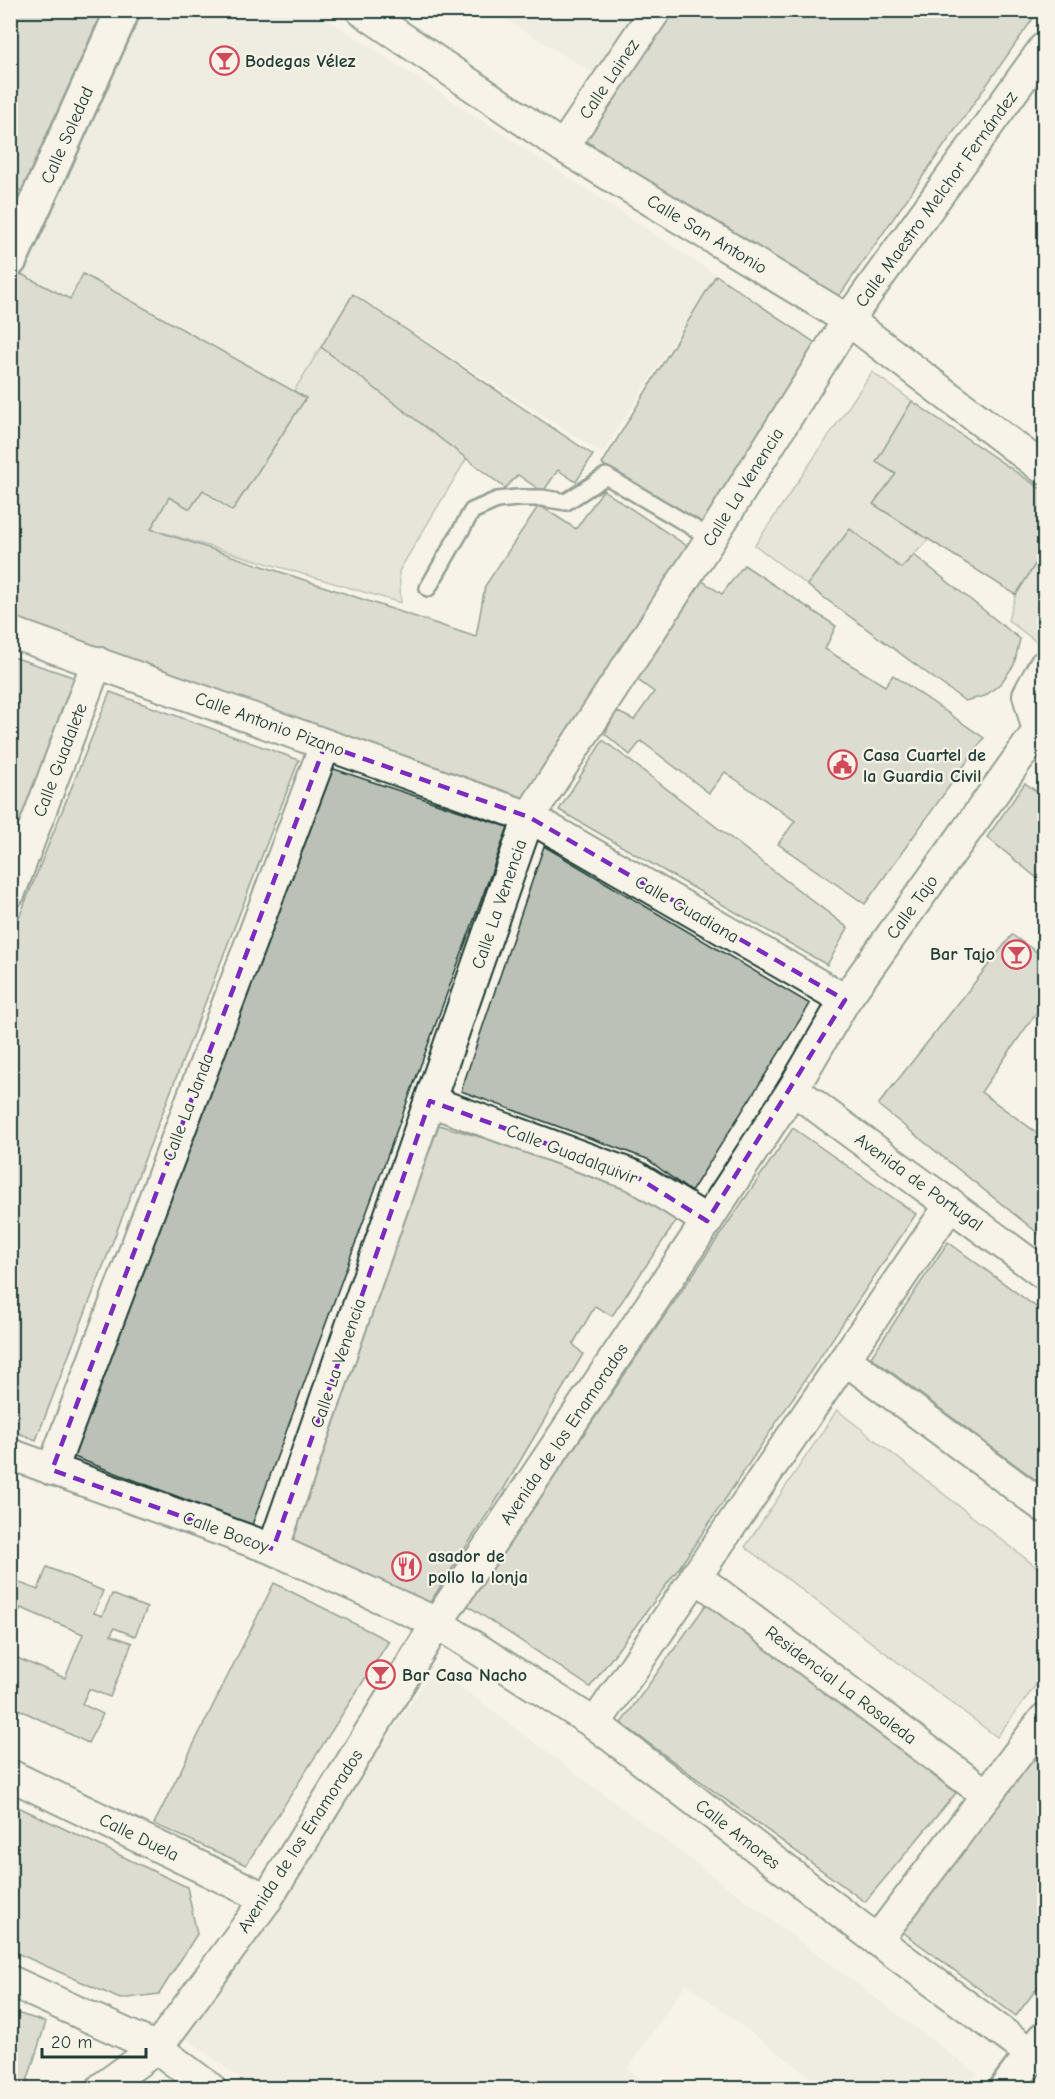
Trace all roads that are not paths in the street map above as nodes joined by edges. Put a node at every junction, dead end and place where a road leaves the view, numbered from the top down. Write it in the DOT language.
graph roads {
  1 [pos="123,10"];
  2 [pos="361,10"];
  3 [pos="656,10"];
  4 [pos="1044,48"];
  5 [pos="563,147"];
  6 [pos="10,260"];
  7 [pos="848,320"];
  8 [pos="1044,469"];
  9 [pos="711,538"];
  10 [pos="428,588"];
  11 [pos="10,632"];
  12 [pos="97,662"];
  13 [pos="1044,666"];
  14 [pos="1041,733"];
  15 [pos="325,745"];
  16 [pos="530,817"];
  17 [pos="10,892"];
  18 [pos="845,1000"];
  19 [pos="793,1089"];
  20 [pos="430,1101"];
  21 [pos="951,1204"];
  22 [pos="707,1221"];
  23 [pos="1044,1274"];
  24 [pos="844,1359"];
  25 [pos="10,1454"];
  26 [pos="52,1470"];
  27 [pos="1044,1507"];
  28 [pos="273,1549"];
  29 [pos="695,1575"];
  30 [pos="437,1623"];
  31 [pos="1044,1719"];
  32 [pos="596,1724"];
  33 [pos="10,1775"];
  34 [pos="987,1795"];
  35 [pos="267,1899"];
  36 [pos="877,1940"];
  37 [pos="10,1982"];
  38 [pos="1038,2047"];
  39 [pos="157,2048"];
  40 [pos="102,2088"];
  41 [pos="210,2088"];
  42 [pos="1007,2088"];
  1 -- 6 [label="street, Calle Soledad"];
  2 -- 5 [label="street, Calle San Antonio"];
  3 -- 5 [label="street, Calle Lainez"];
  4 -- 7 [label="street, Calle Maestro Melchor Fernández"];
  5 -- 7 [label="street, Calle San Antonio"];
  7 -- 8 [label="street, Calle San Antonio"];
  7 -- 9 [label="street, Calle La Venencia"];
  9 -- 10 [label="lane"];
  9 -- 16 [label="street, Calle La Venencia"];
  11 -- 12 [label="street, Calle Antonio Pizano"];
  12 -- 15 [label="street, Calle Antonio Pizano"];
  12 -- 17 [label="street, Calle Guadalete"];
  13 -- 14 [label="street"];
  14 -- 18 [label="street, Calle Tajo"];
  15 -- 16 [label="street, Calle Antonio Pizano"];
  15 -- 26 [label="street, Calle La Janda"];
  16 -- 18 [label="street, Calle Guadiana"];
  16 -- 20 [label="street, Calle La Venencia"];
  18 -- 19 [label="street, Calle Tajo"];
  19 -- 21 [label="street, Avenida de Portugal"];
  19 -- 22 [label="street, Avenida de los Enamorados"];
  20 -- 22 [label="street, Calle Guadalquivir"];
  20 -- 28 [label="street, Calle La Venencia"];
  21 -- 23 [label="street, Avenida de Portugal"];
  21 -- 24 [label="street"];
  22 -- 30 [label="street, Avenida de los Enamorados"];
  24 -- 27 [label="street"];
  24 -- 29 [label="street"];
  25 -- 26 [label="street, Calle Bocoy"];
  26 -- 28 [label="street, Calle Bocoy"];
  28 -- 30 [label="street, Calle Bocoy"];
  29 -- 32 [label="street"];
  29 -- 34 [label="street, Residencial La Rosaleda"];
  30 -- 32 [label="street, Calle Amores"];
  30 -- 35 [label="street, Avenida de los Enamorados"];
  31 -- 34 [label="street"];
  32 -- 36 [label="street, Calle Amores"];
  33 -- 35 [label="street, Calle Duela"];
  34 -- 36 [label="street"];
  35 -- 39 [label="street, Avenida de los Enamorados"];
  36 -- 38 [label="street, Calle Amores"];
  37 -- 39 [label="street"];
  38 -- 42 [label="street"];
  39 -- 40 [label="street, Avenida de los Enamorados"];
  39 -- 41 [label="street"];
}
